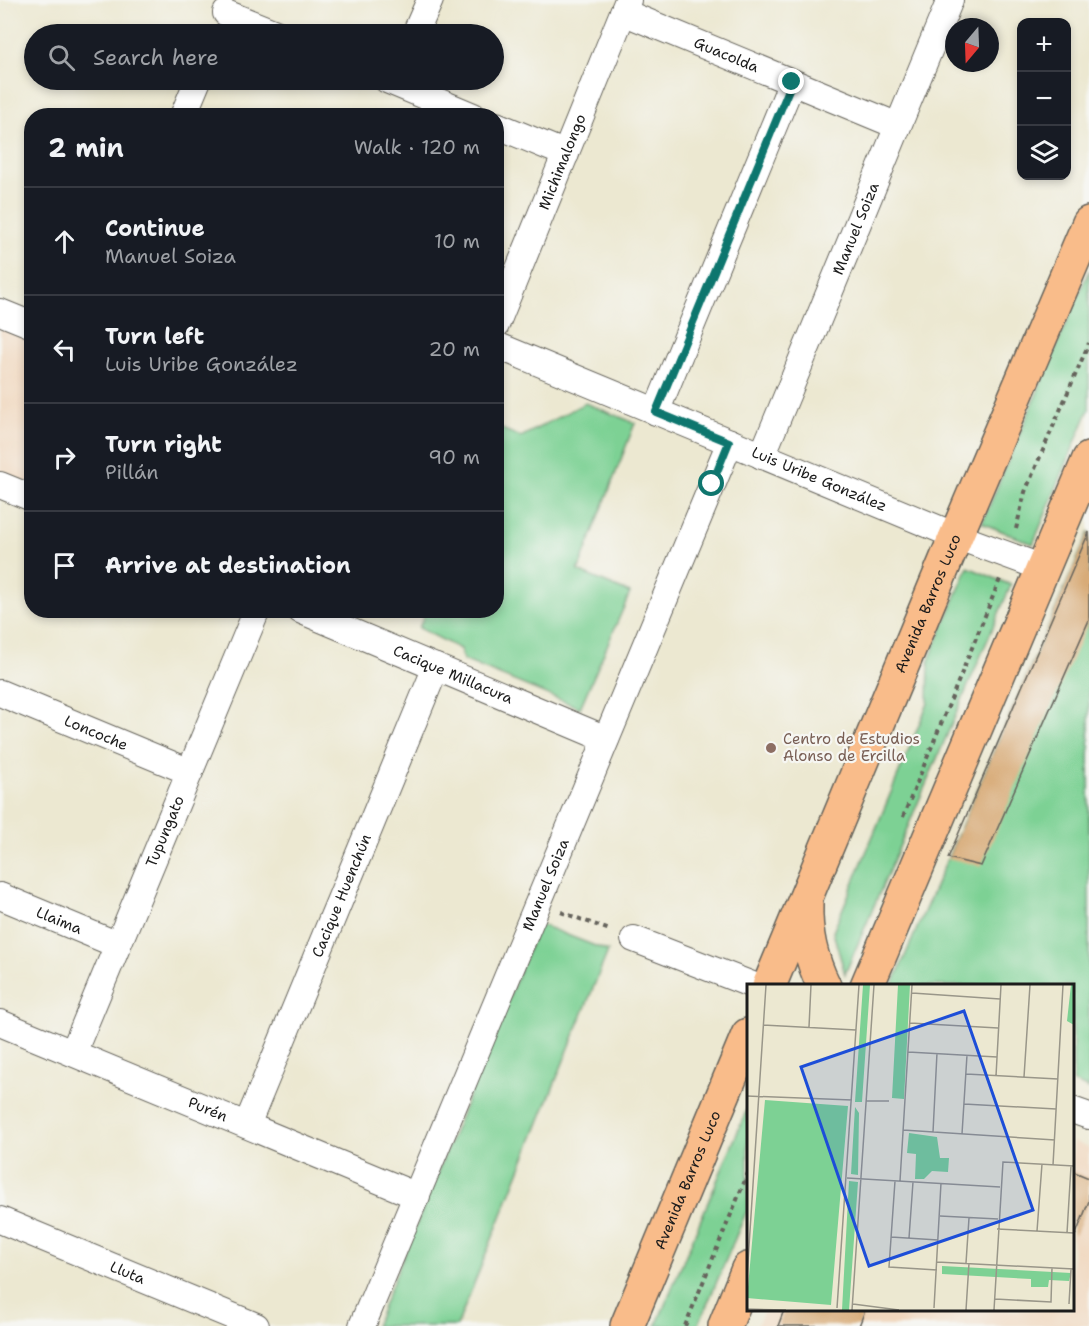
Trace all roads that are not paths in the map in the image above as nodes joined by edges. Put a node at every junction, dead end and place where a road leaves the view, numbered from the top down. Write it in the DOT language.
graph roads {
  1 [pos="430,0"];
  2 [pos="950,0"];
  3 [pos="626,6"];
  4 [pos="225,16"];
  5 [pos="249,24"];
  6 [pos="419,24"];
  7 [pos="792,82"];
  8 [pos="194,90"];
  9 [pos="414,90"];
  10 [pos="186,108"];
  11 [pos="455,108"];
  12 [pos="898,126"];
  13 [pos="504,128"];
  14 [pos="566,154"];
  15 [pos="1089,223"];
  16 [pos="504,305"];
  17 [pos="0,312"];
  18 [pos="24,322"];
  19 [pos="504,348"];
  20 [pos="656,412"];
  21 [pos="729,442"];
  22 [pos="762,456"];
  23 [pos="1089,459"];
  24 [pos="0,485"];
  25 [pos="24,495"];
  26 [pos="956,536"];
  27 [pos="1043,568"];
  28 [pos="254,618"];
  29 [pos="319,618"];
  30 [pos="436,667"];
  31 [pos="0,693"];
  32 [pos="606,738"];
  33 [pos="190,772"];
  34 [pos="807,895"];
  35 [pos="0,897"];
  36 [pos="634,939"];
  37 [pos="118,945"];
  38 [pos="750,984"];
  39 [pos="770,984"];
  40 [pos="823,984"];
  41 [pos="868,984"];
  42 [pos="0,1023"];
  43 [pos="747,1037"];
  44 [pos="73,1053"];
  45 [pos="1074,1111"];
  46 [pos="1089,1116"];
  47 [pos="247,1125"];
  48 [pos="417,1196"];
  49 [pos="0,1220"];
  50 [pos="747,1271"];
  51 [pos="256,1326"];
  52 [pos="362,1326"];
  53 [pos="627,1326"];
  54 [pos="725,1326"];
  1 -- 6 [label="street"];
  2 -- 12 [label="street, Manuel Soiza"];
  3 -- 7 [label="street, Guacolda"];
  3 -- 14 [label="street, Michimalongo"];
  4 -- 5 [label="street"];
  7 -- 12 [label="street, Guacolda"];
  7 -- 20 [label="street"];
  8 -- 10 [label="street"];
  9 -- 11 [label="street"];
  12 -- 22 [label="street, Manuel Soiza"];
  13 -- 14 [label="street"];
  14 -- 16 [label="street, Michimalongo"];
  15 -- 26 [label="main road, Avenida Barros Luco"];
  17 -- 18 [label="street"];
  19 -- 20 [label="street, Luis Uribe González"];
  20 -- 21 [label="street, Luis Uribe González"];
  21 -- 22 [label="street, Luis Uribe González"];
  21 -- 32 [label="street, Manuel Soiza"];
  22 -- 26 [label="street, Luis Uribe González"];
  23 -- 27 [label="main road"];
  24 -- 25 [label="street"];
  26 -- 27 [label="street, Luis Uribe González"];
  26 -- 34 [label="main road, Avenida Barros Luco"];
  27 -- 41 [label="main road"];
  28 -- 33 [label="street, Tupungato"];
  29 -- 30 [label="street, Cacique Millacura"];
  30 -- 32 [label="street, Cacique Millacura"];
  30 -- 47 [label="street, Cacique Huenchún"];
  31 -- 33 [label="street, Loncoche"];
  32 -- 48 [label="street, Manuel Soiza"];
  33 -- 37 [label="street, Tupungato"];
  34 -- 39 [label="main road, Avenida Barros Luco"];
  34 -- 40 [label="main road"];
  35 -- 37 [label="street, Llaima"];
  36 -- 38 [label="street"];
  37 -- 44 [label="street, Tupungato"];
  42 -- 44 [label="street, Purén"];
  43 -- 53 [label="main road, Avenida Barros Luco"];
  44 -- 47 [label="street, Purén"];
  45 -- 46 [label="street"];
  47 -- 48 [label="street, Purén"];
  48 -- 52 [label="street, Manuel Soiza"];
  49 -- 51 [label="street, Lluta"];
  50 -- 54 [label="main road"];
}
